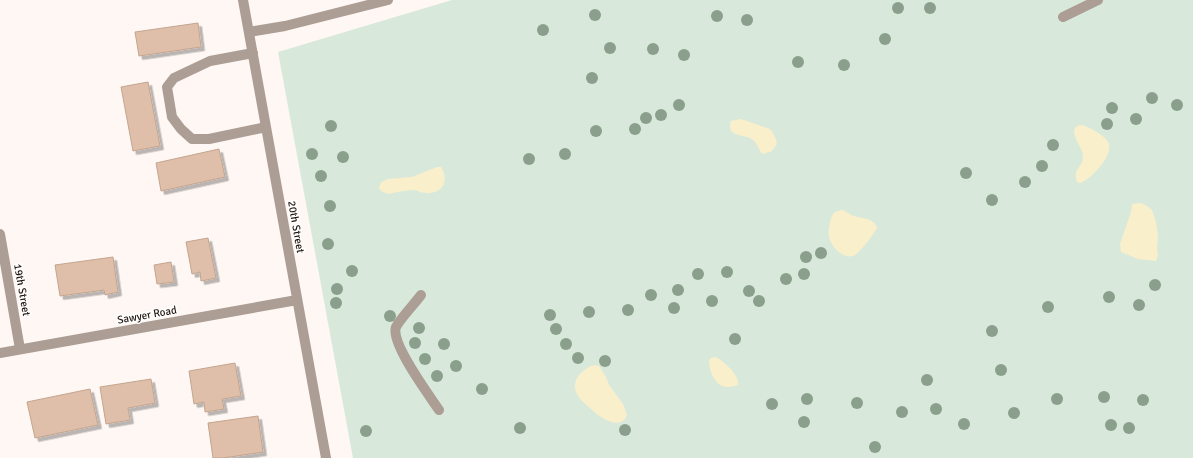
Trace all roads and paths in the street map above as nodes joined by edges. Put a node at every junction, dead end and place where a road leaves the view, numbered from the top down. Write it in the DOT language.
graph roads {
  1 [pos="243,0"];
  2 [pos="388,0"];
  3 [pos="1098,0"];
  4 [pos="1063,17"];
  5 [pos="249,32"];
  6 [pos="252,53"];
  7 [pos="266,127"];
  8 [pos="0,234"];
  9 [pos="422,295"];
  10 [pos="297,300"];
  11 [pos="20,349"];
  12 [pos="0,353"];
  13 [pos="439,410"];
  14 [pos="326,458"];
  1 -- 5 [label="street, 20th Street"];
  2 -- 5 [label="street"];
  3 -- 4 [label="street"];
  5 -- 6 [label="street, 20th Street"];
  6 -- 7 [label="street, 20th Street"];
  6 -- 7 [label="street"];
  7 -- 10 [label="street, 20th Street"];
  8 -- 11 [label="street, 19th Street"];
  9 -- 13 [label="street"];
  10 -- 11 [label="street, Sawyer Road"];
  10 -- 14 [label="street, 20th Street"];
  11 -- 12 [label="street, Sawyer Road"];
}
